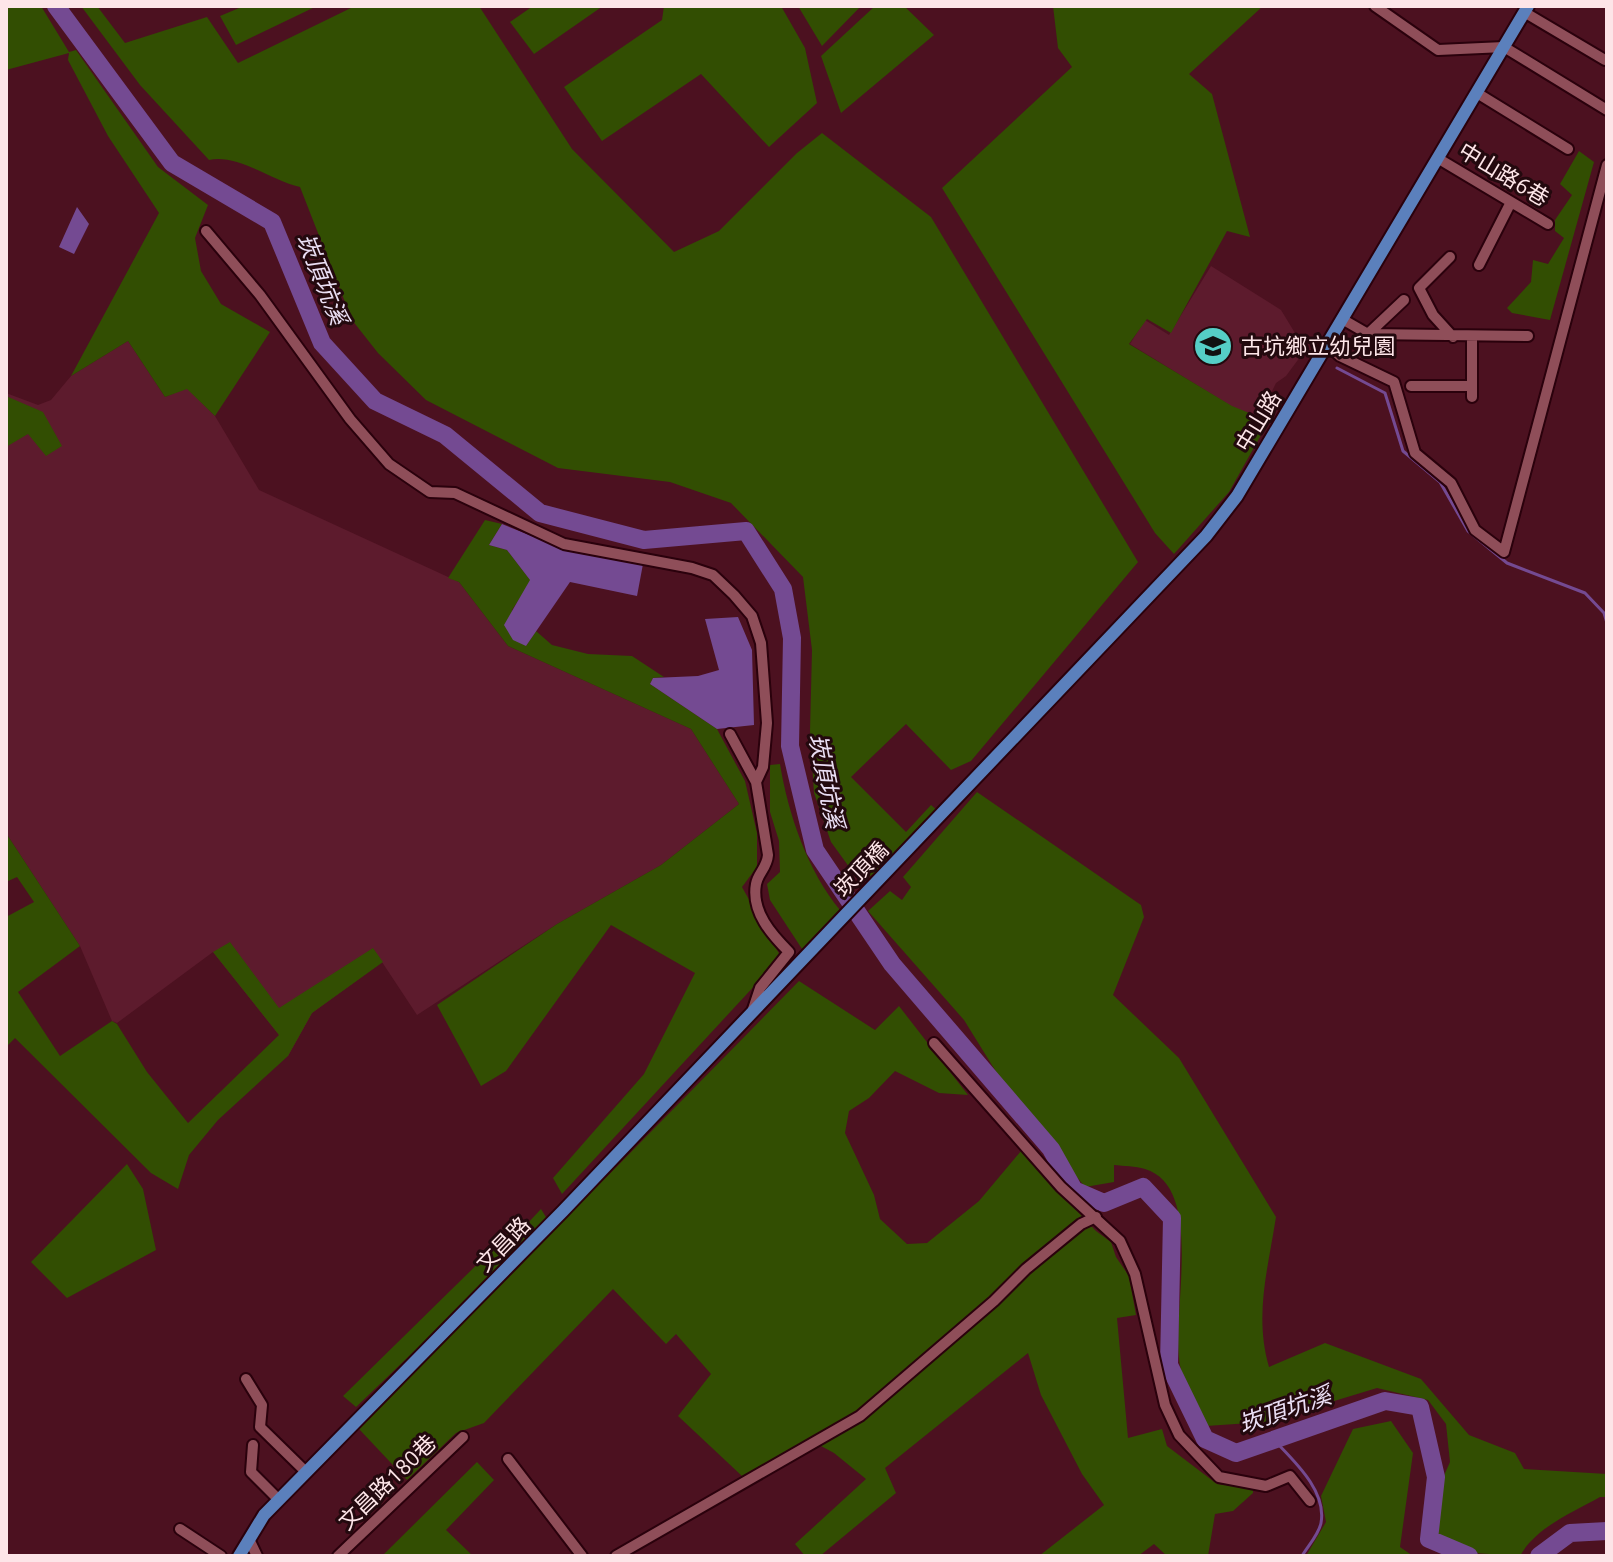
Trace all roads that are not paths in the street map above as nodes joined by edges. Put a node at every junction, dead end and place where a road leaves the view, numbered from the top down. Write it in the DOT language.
graph roads {
  1 [pos="1375,6"];
  2 [pos="1526,9"];
  3 [pos="1504,47"];
  4 [pos="1605,60"];
  5 [pos="1477,93"];
  6 [pos="1607,110"];
  7 [pos="1568,149"];
  8 [pos="1439,159"];
  9 [pos="1607,165"];
  10 [pos="1511,202"];
  11 [pos="1548,224"];
  12 [pos="206,231"];
  13 [pos="1450,257"];
  14 [pos="1479,265"];
  15 [pos="1404,300"];
  16 [pos="1342,319"];
  17 [pos="1368,334"];
  18 [pos="1528,336"];
  19 [pos="1453,337"];
  20 [pos="1472,337"];
  21 [pos="1328,345"];
  22 [pos="1411,386"];
  23 [pos="730,734"];
  24 [pos="756,782"];
  25 [pos="952,804"];
  26 [pos="798,962"];
  27 [pos="753,1009"];
  28 [pos="934,1043"];
  29 [pos="1096,1217"];
  30 [pos="246,1379"];
  31 [pos="463,1437"];
  32 [pos="253,1445"];
  33 [pos="508,1459"];
  34 [pos="306,1472"];
  35 [pos="279,1500"];
  36 [pos="1310,1501"];
  37 [pos="180,1529"];
  38 [pos="249,1539"];
  39 [pos="221,1556"];
  40 [pos="239,1556"];
  41 [pos="257,1556"];
  42 [pos="338,1556"];
  43 [pos="582,1556"];
  44 [pos="616,1556"];
  1 -- 3 [label="street"];
  2 -- 3 [label="main road, 中山路"];
  2 -- 4 [label="street"];
  3 -- 5 [label="main road, 中山路"];
  3 -- 6 [label="street"];
  5 -- 7 [label="street"];
  5 -- 8 [label="main road, 中山路"];
  8 -- 10 [label="street, 中山路6巷"];
  8 -- 16 [label="main road, 中山路"];
  9 -- 21 [label="street"];
  10 -- 11 [label="street, 中山路6巷"];
  10 -- 14 [label="street"];
  12 -- 24 [label="street"];
  13 -- 19 [label="street"];
  15 -- 17 [label="street"];
  16 -- 17 [label="street"];
  16 -- 21 [label="main road, 中山路"];
  17 -- 19 [label="street"];
  18 -- 20 [label="street"];
  19 -- 20 [label="street"];
  20 -- 22 [label="street"];
  21 -- 25 [label="main road, 中山路"];
  23 -- 24 [label="street"];
  24 -- 27 [label="street"];
  25 -- 26 [label="main road, 崁頂橋"];
  26 -- 27 [label="main road, 文昌路"];
  27 -- 34 [label="main road, 文昌路"];
  28 -- 29 [label="street"];
  29 -- 36 [label="street"];
  29 -- 44 [label="street"];
  30 -- 34 [label="street"];
  31 -- 42 [label="street, 文昌路180巷"];
  32 -- 35 [label="street"];
  33 -- 43 [label="street"];
  34 -- 35 [label="main road, 文昌路"];
  35 -- 38 [label="main road, 文昌路"];
  37 -- 39 [label="street"];
  38 -- 40 [label="main road, 文昌路"];
  38 -- 41 [label="street"];
}
